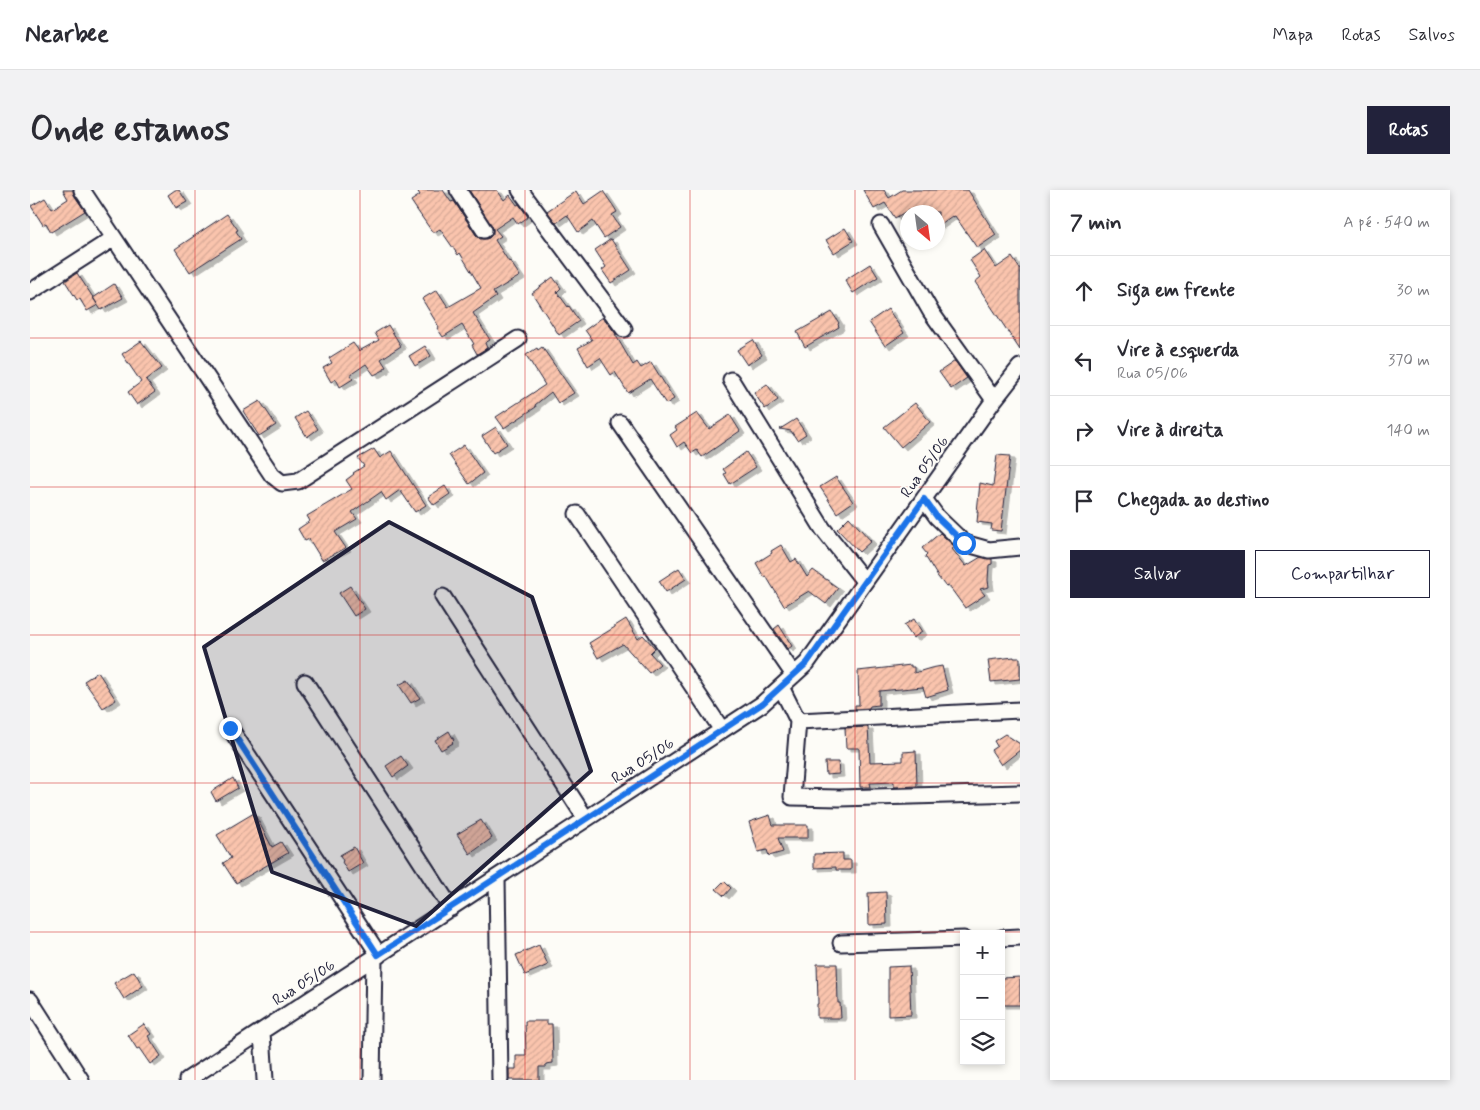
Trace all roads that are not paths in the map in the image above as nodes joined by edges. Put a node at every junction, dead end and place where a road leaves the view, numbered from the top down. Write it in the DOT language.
graph roads {
  1 [pos="82,190"];
  2 [pos="458,190"];
  3 [pos="520,190"];
  4 [pos="881,225"];
  5 [pos="484,230"];
  6 [pos="114,238"];
  7 [pos="30,292"];
  8 [pos="624,329"];
  9 [pos="518,339"];
  10 [pos="1020,367"];
  11 [pos="731,380"];
  12 [pos="994,400"];
  13 [pos="620,423"];
  14 [pos="924,499"];
  15 [pos="577,514"];
  16 [pos="1020,547"];
  17 [pos="864,582"];
  18 [pos="443,597"];
  19 [pos="794,675"];
  20 [pos="305,682"];
  21 [pos="781,687"];
  22 [pos="1020,710"];
  23 [pos="798,721"];
  24 [pos="230,728"];
  25 [pos="722,730"];
  26 [pos="1020,793"];
  27 [pos="586,819"];
  28 [pos="496,878"];
  29 [pos="451,908"];
  30 [pos="1020,937"];
  31 [pos="1005,938"];
  32 [pos="960,939"];
  33 [pos="841,943"];
  34 [pos="376,957"];
  35 [pos="30,1000"];
  36 [pos="262,1032"];
  37 [pos="81,1080"];
  38 [pos="188,1080"];
  39 [pos="265,1080"];
  40 [pos="372,1080"];
  41 [pos="500,1080"];
  1 -- 6 [label="street"];
  2 -- 5 [label="street"];
  3 -- 8 [label="street"];
  4 -- 12 [label="street"];
  6 -- 7 [label="street"];
  6 -- 9 [label="street"];
  10 -- 12 [label="street, Rua 05/06"];
  11 -- 17 [label="street"];
  12 -- 14 [label="street, Rua 05/06"];
  13 -- 19 [label="street"];
  14 -- 16 [label="street"];
  14 -- 17 [label="street, Rua 05/06"];
  15 -- 25 [label="street"];
  17 -- 19 [label="street, Rua 05/06"];
  18 -- 27 [label="street"];
  19 -- 21 [label="street, Rua 05/06"];
  20 -- 29 [label="street"];
  21 -- 23 [label="street"];
  21 -- 25 [label="street, Rua 05/06"];
  22 -- 23 [label="street"];
  23 -- 26 [label="street"];
  24 -- 34 [label="street"];
  25 -- 27 [label="street, Rua 05/06"];
  27 -- 28 [label="street, Rua 05/06"];
  28 -- 29 [label="street, Rua 05/06"];
  28 -- 41 [label="street"];
  29 -- 34 [label="street, Rua 05/06"];
  30 -- 31 [label="street"];
  32 -- 33 [label="street"];
  34 -- 36 [label="street, Rua 05/06"];
  34 -- 40 [label="street"];
  35 -- 37 [label="street"];
  36 -- 38 [label="street, Rua 05/06"];
  36 -- 39 [label="street"];
}
